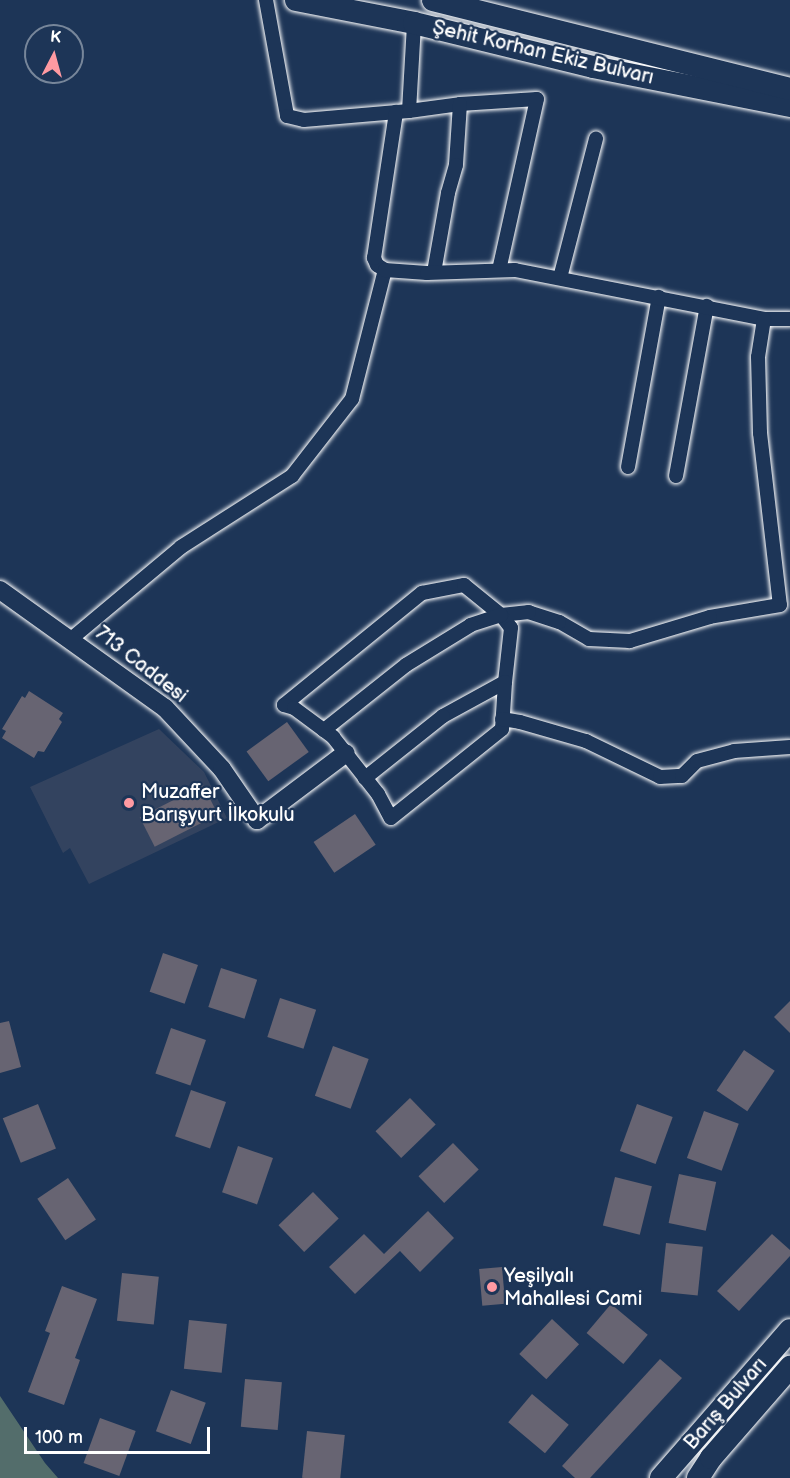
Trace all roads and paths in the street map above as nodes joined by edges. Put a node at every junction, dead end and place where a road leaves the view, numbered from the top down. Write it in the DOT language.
graph roads {
  1 [pos="266,0"];
  2 [pos="296,0"];
  3 [pos="434,0"];
  4 [pos="414,23"];
  5 [pos="706,67"];
  6 [pos="790,77"];
  7 [pos="790,89"];
  8 [pos="735,97"];
  9 [pos="460,104"];
  10 [pos="790,106"];
  11 [pos="403,111"];
  12 [pos="790,114"];
  13 [pos="596,139"];
  14 [pos="385,270"];
  15 [pos="500,270"];
  16 [pos="434,272"];
  17 [pos="560,278"];
  18 [pos="659,297"];
  19 [pos="707,306"];
  20 [pos="764,319"];
  21 [pos="790,319"];
  22 [pos="628,467"];
  23 [pos="676,476"];
  24 [pos="0,590"];
  25 [pos="785,605"];
  26 [pos="501,615"];
  27 [pos="71,639"];
  28 [pos="505,682"];
  29 [pos="502,719"];
  30 [pos="324,730"];
  31 [pos="790,747"];
  32 [pos="346,753"];
  33 [pos="365,778"];
  34 [pos="790,1330"];
  35 [pos="790,1367"];
  36 [pos="661,1478"];
  37 [pos="698,1478"];
  1 -- 11 [label="street"];
  2 -- 4 [label="main road, Şehit Korhan Ekiz Bulvarı"];
  3 -- 5 [label="main road, Şehit Korhan Ekiz Bulvarı"];
  4 -- 8 [label="main road, Şehit Korhan Ekiz Bulvarı"];
  4 -- 11 [label="street"];
  5 -- 6 [label="main road"];
  5 -- 7 [label="main road, Şehit Korhan Ekiz Bulvarı"];
  8 -- 10 [label="main road, Şehit Korhan Ekiz Bulvarı"];
  8 -- 12 [label="main road"];
  9 -- 11 [label="street"];
  9 -- 15 [label="street"];
  9 -- 16 [label="street"];
  11 -- 14 [label="street"];
  13 -- 17 [label="street"];
  14 -- 16 [label="street"];
  14 -- 27 [label="street"];
  15 -- 16 [label="street"];
  15 -- 17 [label="street"];
  17 -- 18 [label="street"];
  18 -- 19 [label="street"];
  18 -- 22 [label="street"];
  19 -- 20 [label="street"];
  19 -- 23 [label="street"];
  20 -- 21 [label="street"];
  20 -- 25 [label="street"];
  24 -- 27 [label="street, 713 Caddesi"];
  25 -- 26 [label="street"];
  26 -- 28 [label="street"];
  26 -- 30 [label="street"];
  26 -- 30 [label="street"];
  27 -- 32 [label="street, 713 Caddesi"];
  28 -- 29 [label="street"];
  28 -- 33 [label="street"];
  29 -- 31 [label="street"];
  29 -- 33 [label="street"];
  30 -- 32 [label="street"];
  32 -- 33 [label="street"];
  34 -- 36 [label="main road, Barış Bulvarı"];
  35 -- 37 [label="main road, Barış Bulvarı"];
}
